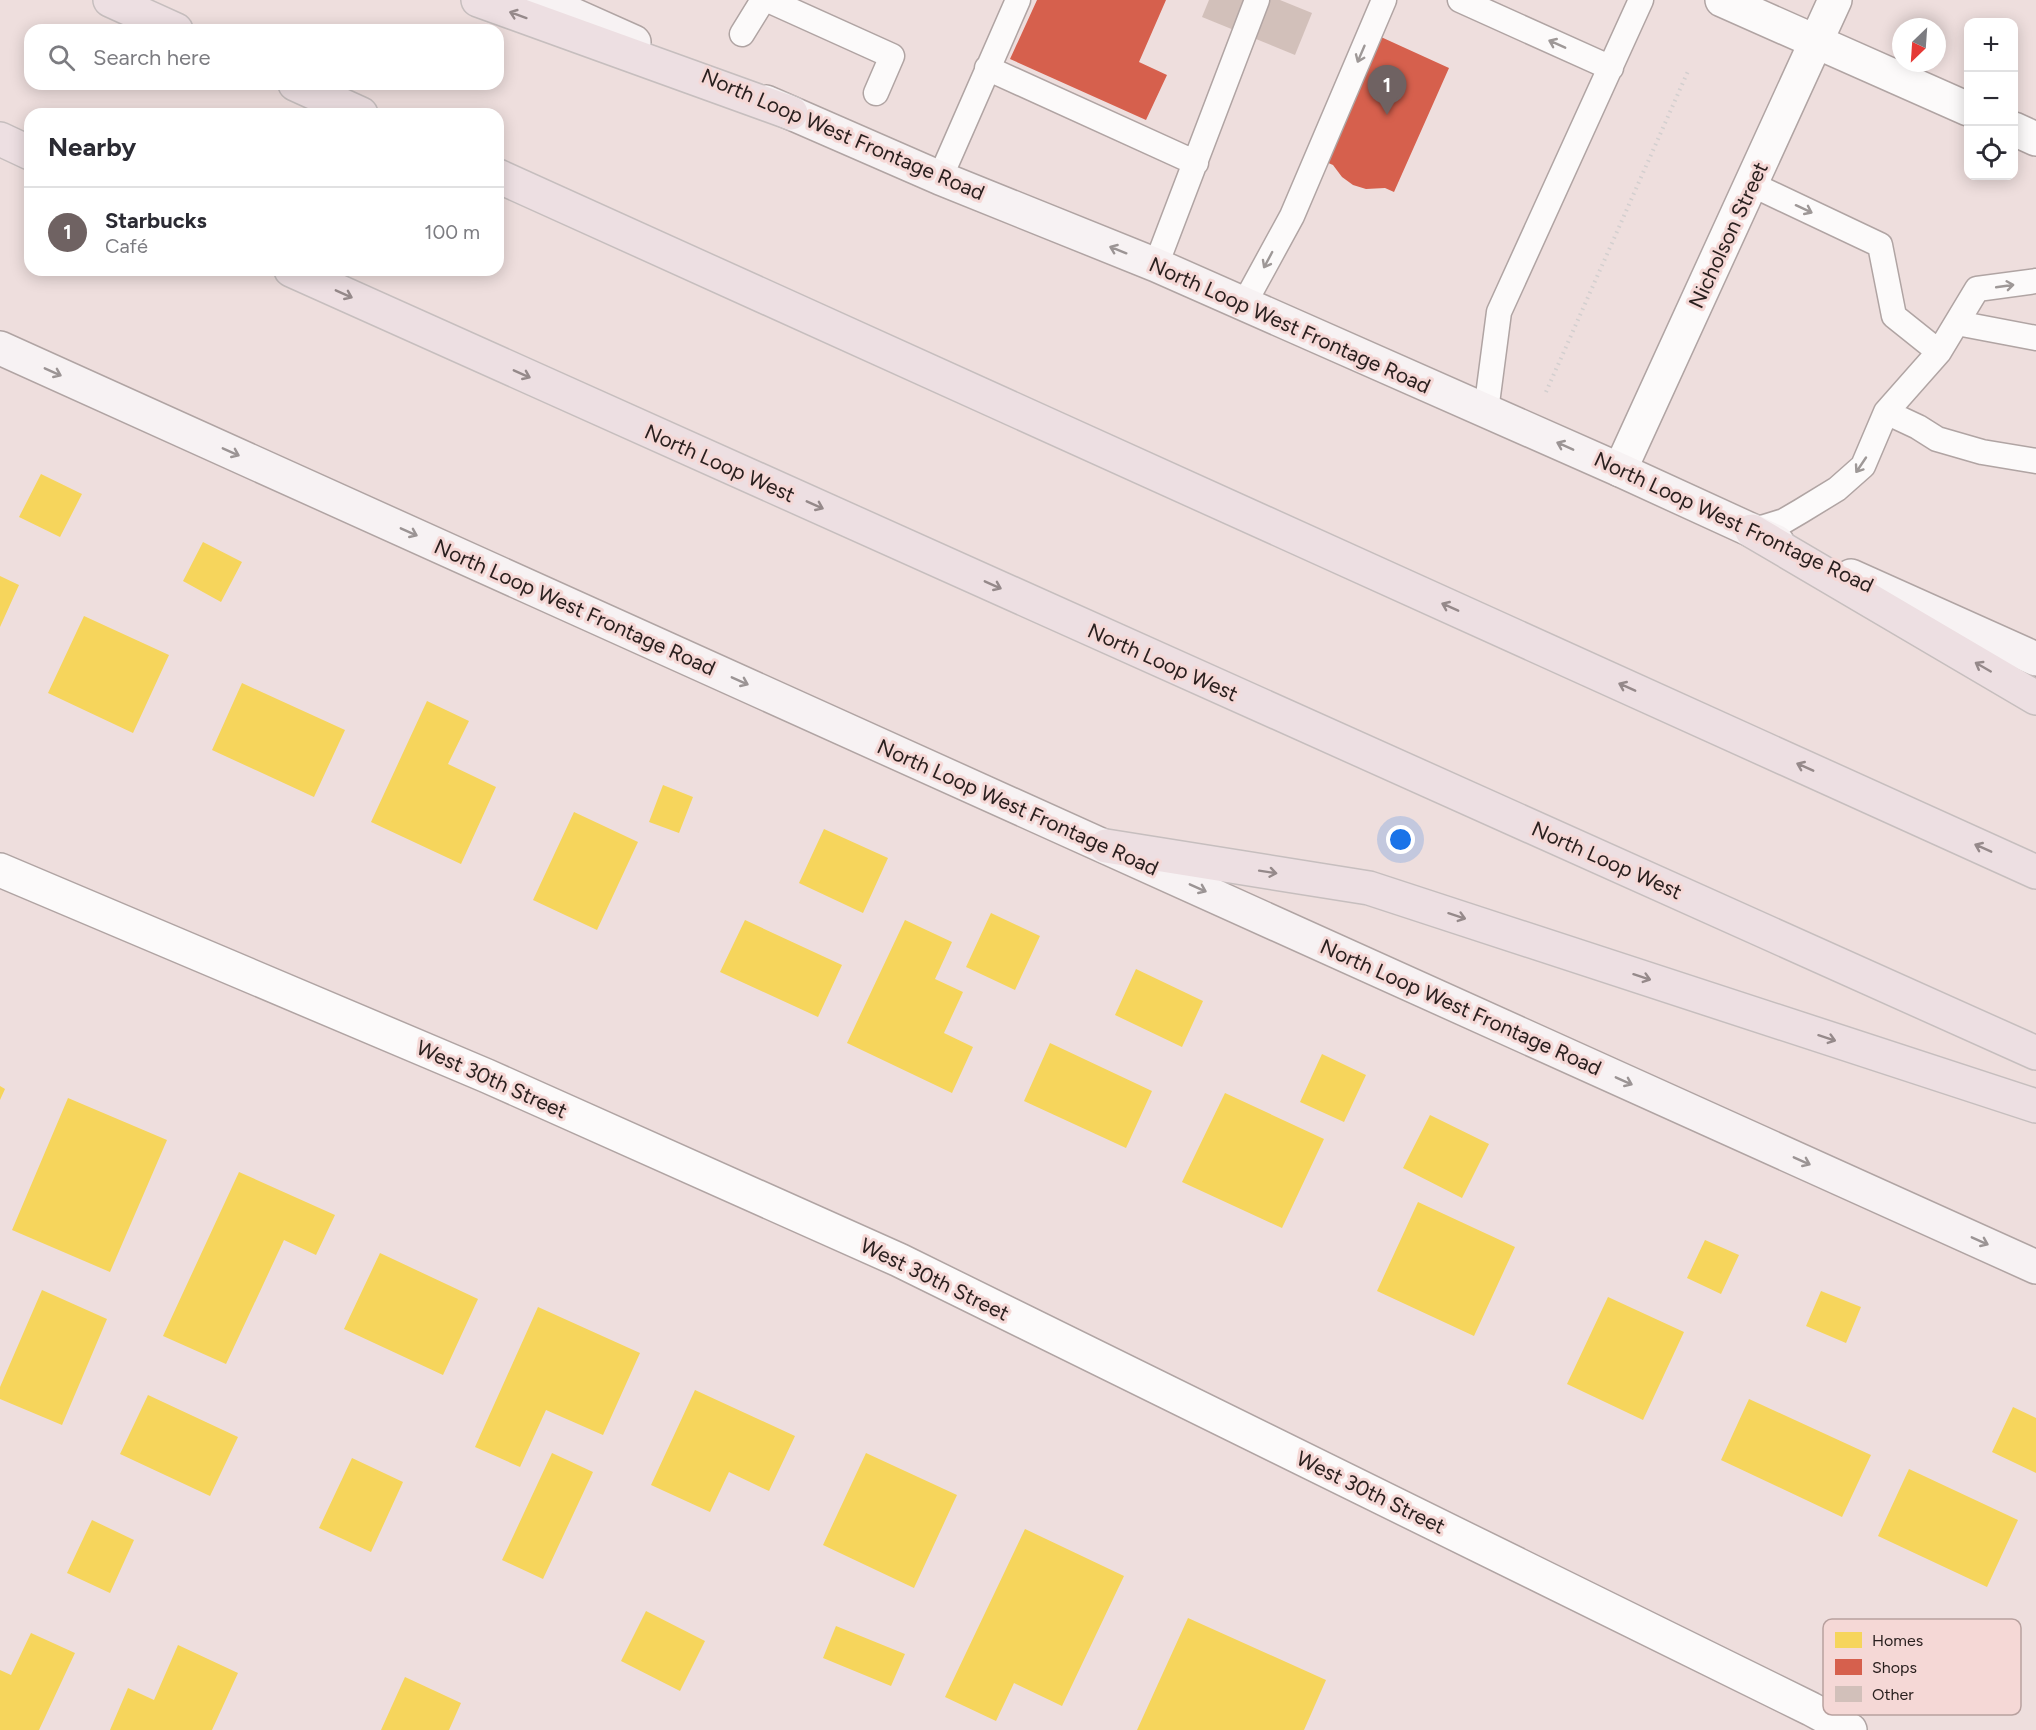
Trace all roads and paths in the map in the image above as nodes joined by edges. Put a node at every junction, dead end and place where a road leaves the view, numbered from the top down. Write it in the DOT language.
graph roads {
  1 [pos="110,0"];
  2 [pos="478,0"];
  3 [pos="540,0"];
  4 [pos="763,0"];
  5 [pos="768,0"];
  6 [pos="1018,0"];
  7 [pos="1257,0"];
  8 [pos="1384,0"];
  9 [pos="1460,0"];
  10 [pos="1641,0"];
  11 [pos="1722,0"];
  12 [pos="1835,0"];
  13 [pos="163,24"];
  14 [pos="742,34"];
  15 [pos="1816,42"];
  16 [pos="987,68"];
  17 [pos="1611,68"];
  18 [pos="1689,69"];
  19 [pos="308,90"];
  20 [pos="876,93"];
  21 [pos="1964,107"];
  22 [pos="349,108"];
  23 [pos="791,113"];
  24 [pos="2018,131"];
  25 [pos="2036,139"];
  26 [pos="0,140"];
  27 [pos="24,150"];
  28 [pos="1196,162"];
  29 [pos="939,178"];
  30 [pos="504,179"];
  31 [pos="1751,184"];
  32 [pos="1156,265"];
  33 [pos="304,276"];
  34 [pos="2036,281"];
  35 [pos="1244,304"];
  36 [pos="1957,323"];
  37 [pos="2036,338"];
  38 [pos="0,348"];
  39 [pos="1939,352"];
  40 [pos="1544,397"];
  41 [pos="1486,411"];
  42 [pos="1886,412"];
  43 [pos="2036,461"];
  44 [pos="1620,470"];
  45 [pos="1752,531"];
  46 [pos="2036,659"];
  47 [pos="2036,698"];
  48 [pos="1106,846"];
  49 [pos="0,870"];
  50 [pos="2036,872"];
  51 [pos="2036,1053"];
  52 [pos="2036,1107"];
  53 [pos="2036,1267"];
  54 [pos="1850,1730"];
  1 -- 13 [label="highway"];
  23 -- 2 [label="highway, one-way"];
  3 -- 23 [label="main road, North Loop West Frontage Road"];
  4 -- 14 [label="lane"];
  5 -- 20 [label="lane"];
  6 -- 16 [label="lane"];
  7 -- 28 [label="lane"];
  8 -- 35 [label="lane, one-way"];
  17 -- 9 [label="lane, one-way"];
  10 -- 17 [label="lane"];
  11 -- 15 [label="street"];
  12 -- 15 [label="street, Nicholson Street"];
  15 -- 21 [label="street"];
  15 -- 31 [label="street, Nicholson Street"];
  16 -- 28 [label="lane"];
  16 -- 29 [label="lane"];
  17 -- 41 [label="lane"];
  18 -- 40 [label="path"];
  19 -- 22 [label="highway"];
  23 -- 29 [label="main road, North Loop West Frontage Road"];
  24 -- 25 [label="street"];
  26 -- 27 [label="highway"];
  28 -- 32 [label="lane"];
  32 -- 29 [label="main road, North Loop West Frontage Road, one-way"];
  50 -- 30 [label="highway, one-way"];
  31 -- 39 [label="lane, one-way"];
  31 -- 44 [label="street, Nicholson Street"];
  32 -- 35 [label="main road, North Loop West Frontage Road"];
  33 -- 51 [label="highway, North Loop West, one-way"];
  36 -- 34 [label="lane, one-way"];
  35 -- 41 [label="main road, North Loop West Frontage Road"];
  36 -- 37 [label="lane"];
  36 -- 39 [label="lane"];
  38 -- 48 [label="main road, North Loop West Frontage Road, one-way"];
  39 -- 42 [label="lane"];
  44 -- 41 [label="main road, North Loop West Frontage Road, one-way"];
  42 -- 43 [label="lane"];
  42 -- 45 [label="lane, one-way"];
  44 -- 45 [label="main road, North Loop West Frontage Road"];
  45 -- 46 [label="main road, North Loop West Frontage Road"];
  47 -- 45 [label="highway, one-way"];
  48 -- 52 [label="highway, one-way"];
  48 -- 53 [label="main road, North Loop West Frontage Road, one-way"];
  49 -- 54 [label="street, West 30th Street"];
}
